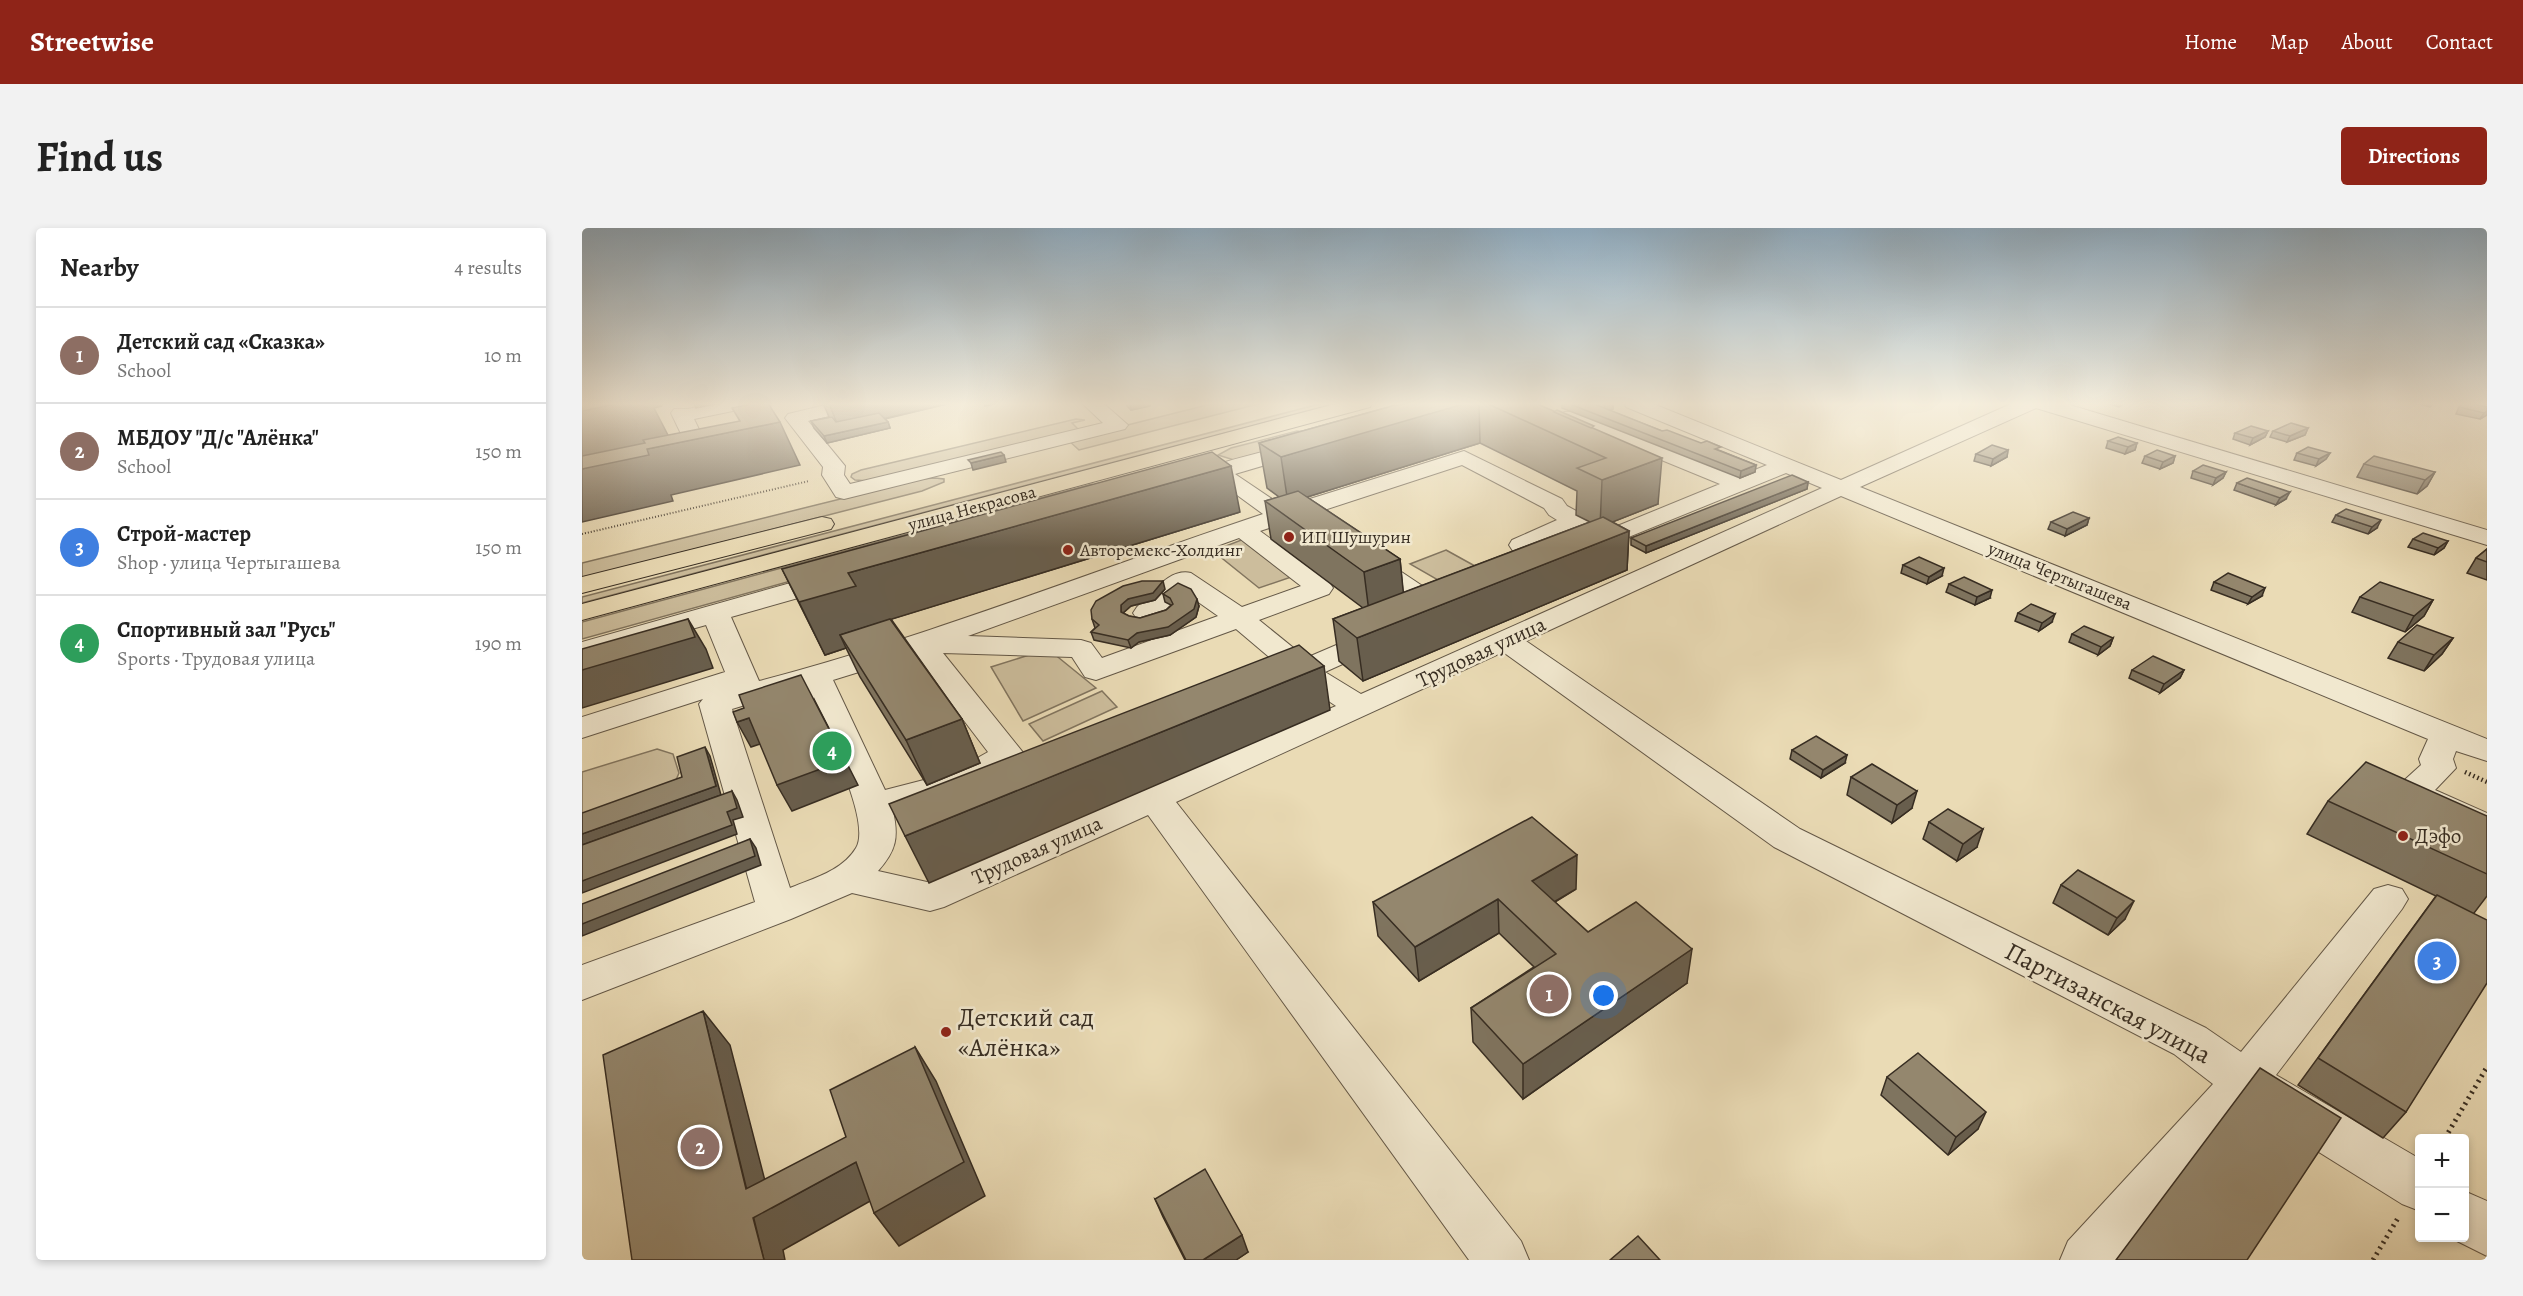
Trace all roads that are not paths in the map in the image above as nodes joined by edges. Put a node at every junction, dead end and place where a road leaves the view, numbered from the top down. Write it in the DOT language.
graph roads {
  1 [pos="659,451"];
  2 [pos="823,451"];
  3 [pos="1011,451"];
  4 [pos="1129,451"];
  5 [pos="1155,451"];
  6 [pos="1290,451"];
  7 [pos="1658,451"];
  8 [pos="1752,451"];
  9 [pos="1926,451"];
  10 [pos="2198,451"];
  11 [pos="1786,465"];
  12 [pos="582,468"];
  13 [pos="1217,471"];
  14 [pos="1740,484"];
  15 [pos="1165,486"];
  16 [pos="1844,488"];
  17 [pos="892,507"];
  18 [pos="1289,514"];
  19 [pos="846,518"];
  20 [pos="1576,520"];
  21 [pos="1242,529"];
  22 [pos="2487,538"];
  23 [pos="862,572"];
  24 [pos="582,585"];
  25 [pos="1495,589"];
  26 [pos="582,612"];
  27 [pos="715,613"];
  28 [pos="1147,614"];
  29 [pos="1241,619"];
  30 [pos="1507,641"];
  31 [pos="921,644"];
  32 [pos="582,651"];
  33 [pos="1304,671"];
  34 [pos="816,677"];
  35 [pos="746,685"];
  36 [pos="1248,693"];
  37 [pos="1359,707"];
  38 [pos="582,728"];
  39 [pos="2447,734"];
  40 [pos="2487,751"];
  41 [pos="963,781"];
  42 [pos="2424,782"];
  43 [pos="994,795"];
  44 [pos="1154,798"];
  45 [pos="874,805"];
  46 [pos="2487,811"];
  47 [pos="2487,827"];
  48 [pos="849,879"];
  49 [pos="2388,899"];
  50 [pos="777,909"];
  51 [pos="582,983"];
  52 [pos="2245,1081"];
  53 [pos="2415,1184"];
  54 [pos="2469,1219"];
  55 [pos="2487,1230"];
  56 [pos="1502,1260"];
  57 [pos="2087,1260"];
  1 -- 12 [label="street"];
  2 -- 3 [label="street"];
  4 -- 17 [label="main road, улица Некрасова"];
  5 -- 26 [label="main road, улица Некрасова"];
  6 -- 13 [label="street"];
  7 -- 14 [label="street"];
  8 -- 11 [label="street, улица Чертыгашева"];
  9 -- 16 [label="street, Трудовая улица"];
  10 -- 22 [label="street"];
  11 -- 14 [label="street"];
  11 -- 16 [label="street, улица Чертыгашева"];
  13 -- 15 [label="street"];
  13 -- 18 [label="street"];
  14 -- 20 [label="street"];
  16 -- 30 [label="street, Трудовая улица"];
  16 -- 39 [label="street, улица Чертыгашева"];
  18 -- 20 [label="street"];
  18 -- 21 [label="street"];
  18 -- 33 [label="street"];
  19 -- 24 [label="main road"];
  20 -- 25 [label="street"];
  21 -- 29 [label="street"];
  21 -- 31 [label="street"];
  23 -- 27 [label="street"];
  27 -- 32 [label="street"];
  27 -- 35 [label="street"];
  28 -- 29 [label="street"];
  29 -- 31 [label="street"];
  29 -- 33 [label="street"];
  30 -- 37 [label="street, Трудовая улица"];
  30 -- 52 [label="street, Партизанская улица"];
  31 -- 34 [label="street"];
  31 -- 41 [label="street"];
  33 -- 36 [label="street"];
  33 -- 37 [label="street"];
  34 -- 35 [label="street"];
  34 -- 45 [label="street"];
  35 -- 38 [label="street"];
  35 -- 50 [label="street"];
  37 -- 44 [label="street, Трудовая улица"];
  39 -- 40 [label="street, улица Чертыгашева"];
  39 -- 42 [label="street"];
  41 -- 43 [label="street"];
  41 -- 45 [label="street"];
  42 -- 46 [label="street"];
  42 -- 47 [label="street"];
  44 -- 48 [label="street, Трудовая улица"];
  44 -- 56 [label="street"];
  45 -- 48 [label="street"];
  48 -- 50 [label="street"];
  49 -- 52 [label="street"];
  50 -- 51 [label="street"];
  52 -- 53 [label="street, Партизанская улица"];
  52 -- 57 [label="street"];
  54 -- 55 [label="street"];
}
